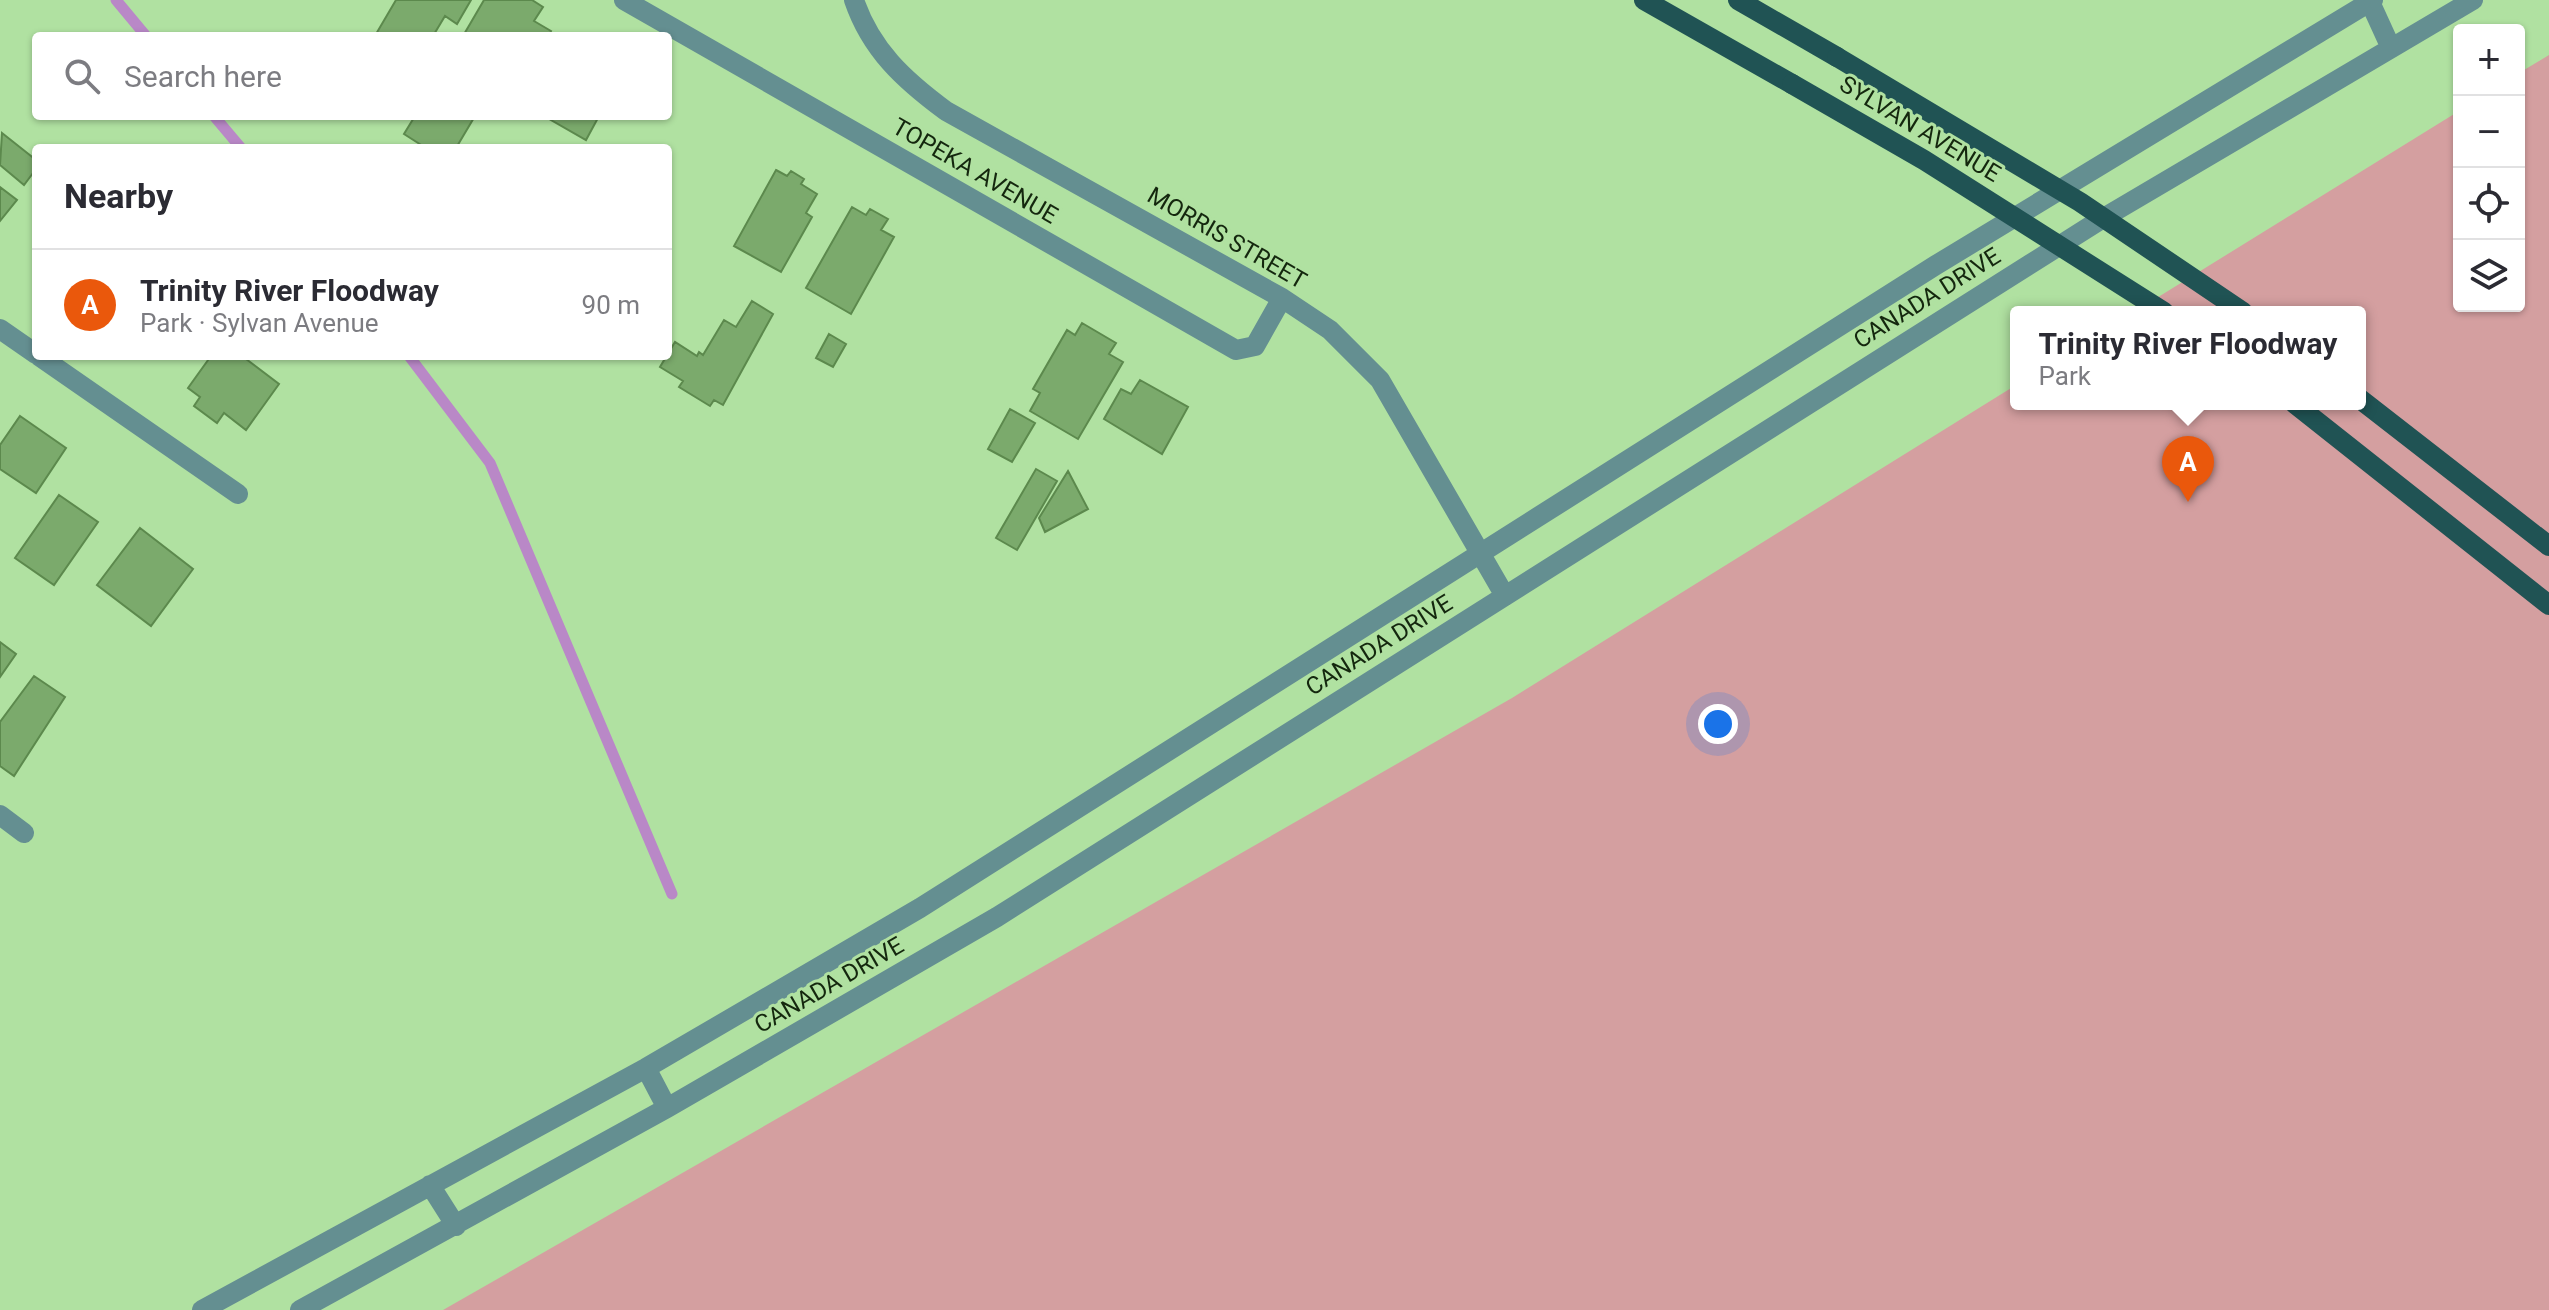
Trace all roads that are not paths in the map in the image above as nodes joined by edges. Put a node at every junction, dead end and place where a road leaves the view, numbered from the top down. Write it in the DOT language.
graph roads {
  1 [pos="624,0"];
  2 [pos="854,0"];
  3 [pos="1644,0"];
  4 [pos="1738,0"];
  5 [pos="2473,0"];
  6 [pos="2372,1"];
  7 [pos="2391,48"];
  8 [pos="1282,298"];
  9 [pos="2155,306"];
  10 [pos="2234,306"];
  11 [pos="0,329"];
  12 [pos="32,351"];
  13 [pos="44,360"];
  14 [pos="2366,404"];
  15 [pos="2303,410"];
  16 [pos="238,494"];
  17 [pos="2549,546"];
  18 [pos="1481,553"];
  19 [pos="1505,596"];
  20 [pos="2549,605"];
  21 [pos="0,815"];
  22 [pos="24,833"];
  23 [pos="646,1068"];
  24 [pos="667,1108"];
  25 [pos="430,1185"];
  26 [pos="456,1226"];
  27 [pos="202,1310"];
  28 [pos="300,1310"];
  1 -- 8 [label="street, TOPEKA AVENUE"];
  2 -- 8 [label="street, MORRIS STREET"];
  3 -- 9 [label="main road, SYLVAN AVENUE, bridge"];
  4 -- 10 [label="main road, SYLVAN AVENUE, bridge"];
  5 -- 7 [label="street, CANADA DRIVE"];
  6 -- 7 [label="street"];
  6 -- 18 [label="street, CANADA DRIVE"];
  7 -- 19 [label="street, CANADA DRIVE"];
  8 -- 18 [label="street, MORRIS STREET"];
  11 -- 12 [label="street"];
  13 -- 16 [label="street"];
  14 -- 17 [label="main road"];
  15 -- 20 [label="main road"];
  18 -- 19 [label="street, MORRIS STREET"];
  18 -- 23 [label="street, CANADA DRIVE"];
  19 -- 24 [label="street, CANADA DRIVE"];
  21 -- 22 [label="street"];
  23 -- 24 [label="street"];
  23 -- 25 [label="street, CANADA DRIVE"];
  24 -- 26 [label="street, CANADA DRIVE"];
  25 -- 26 [label="street"];
  25 -- 27 [label="street, CANADA DRIVE"];
  26 -- 28 [label="street, CANADA DRIVE"];
}
